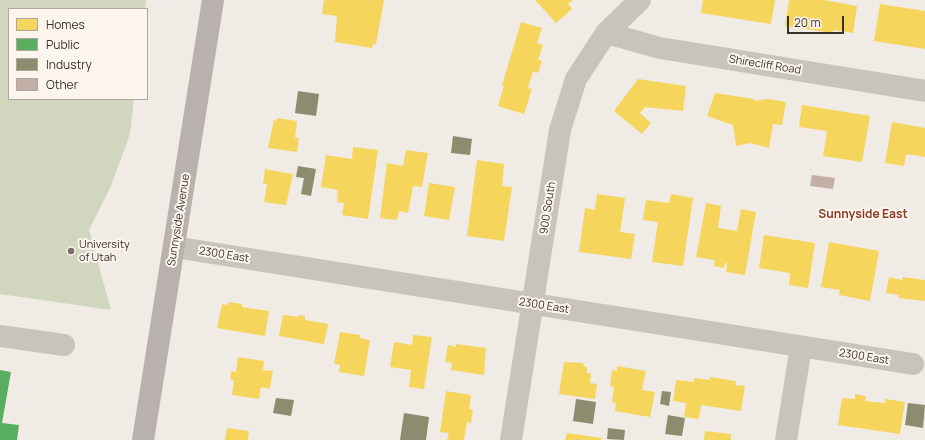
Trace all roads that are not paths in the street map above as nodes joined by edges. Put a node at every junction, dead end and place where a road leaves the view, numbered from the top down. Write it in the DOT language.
graph roads {
  1 [pos="213,0"];
  2 [pos="640,0"];
  3 [pos="606,32"];
  4 [pos="925,91"];
  5 [pos="174,247"];
  6 [pos="533,304"];
  7 [pos="0,336"];
  8 [pos="64,345"];
  9 [pos="801,347"];
  10 [pos="913,364"];
  11 [pos="143,440"];
  12 [pos="511,440"];
  13 [pos="786,440"];
  1 -- 5 [label="main road, Sunnyside Avenue"];
  2 -- 3 [label="street, 900 South"];
  3 -- 4 [label="street, Shirecliff Road"];
  3 -- 6 [label="street, 900 South"];
  5 -- 6 [label="street, 2300 East"];
  5 -- 11 [label="main road, Sunnyside Avenue"];
  6 -- 9 [label="street, 2300 East"];
  6 -- 12 [label="street, 900 South"];
  7 -- 8 [label="street"];
  9 -- 10 [label="street, 2300 East"];
  9 -- 13 [label="street"];
}
